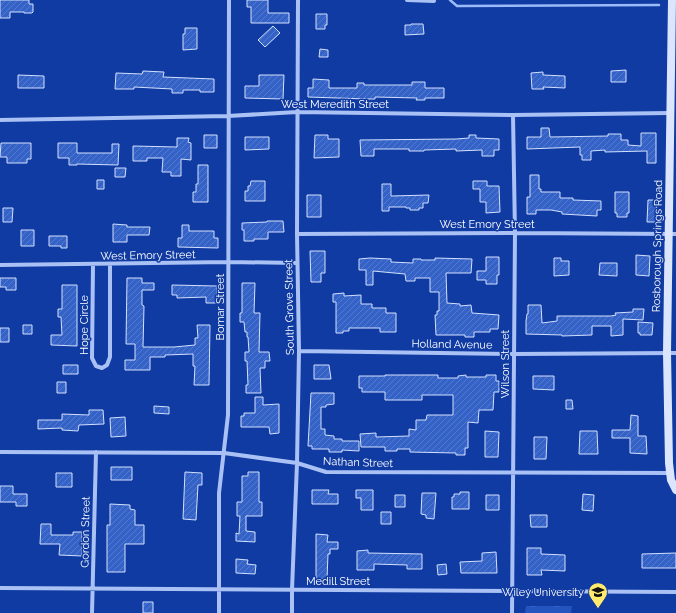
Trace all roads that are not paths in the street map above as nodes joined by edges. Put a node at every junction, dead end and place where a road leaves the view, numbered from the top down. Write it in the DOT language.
graph roads {
  1 [pos="229,0"];
  2 [pos="298,0"];
  3 [pos="407,0"];
  4 [pos="434,0"];
  5 [pos="672,0"];
  6 [pos="297,112"];
  7 [pos="670,113"];
  8 [pos="513,115"];
  9 [pos="228,116"];
  10 [pos="0,120"];
  11 [pos="515,233"];
  12 [pos="297,234"];
  13 [pos="672,234"];
  14 [pos="229,262"];
  15 [pos="297,263"];
  16 [pos="110,264"];
  17 [pos="0,265"];
  18 [pos="93,265"];
  19 [pos="299,351"];
  20 [pos="667,353"];
  21 [pos="676,353"];
  22 [pos="514,354"];
  23 [pos="0,452"];
  24 [pos="96,452"];
  25 [pos="224,454"];
  26 [pos="297,463"];
  27 [pos="514,472"];
  28 [pos="670,473"];
  29 [pos="676,490"];
  30 [pos="0,588"];
  31 [pos="92,589"];
  32 [pos="219,590"];
  33 [pos="292,590"];
  34 [pos="511,591"];
  35 [pos="676,592"];
  36 [pos="92,613"];
  37 [pos="219,613"];
  38 [pos="292,613"];
  39 [pos="512,613"];
  1 -- 9 [label="street, Bomar Street"];
  2 -- 6 [label="street, South Grove Street"];
  3 -- 4 [label="street"];
  5 -- 7 [label="street, Rosborough Springs Road"];
  6 -- 8 [label="street, West Meredith Street"];
  6 -- 9 [label="street, West Meredith Street"];
  6 -- 12 [label="street, South Grove Street"];
  7 -- 8 [label="street, West Meredith Street"];
  7 -- 13 [label="street, Rosborough Springs Road"];
  8 -- 11 [label="street, Wilson Street"];
  9 -- 10 [label="street, West Meredith Street"];
  9 -- 14 [label="street, Bomar Street"];
  11 -- 12 [label="street, West Emory Street"];
  11 -- 13 [label="street, West Emory Street"];
  11 -- 22 [label="street, Wilson Street"];
  12 -- 15 [label="street, South Grove Street"];
  13 -- 20 [label="street, Rosborough Springs Road"];
  14 -- 15 [label="street, West Emory Street"];
  14 -- 16 [label="street, West Emory Street"];
  14 -- 25 [label="street, Bomar Street"];
  15 -- 19 [label="street, South Grove Street"];
  16 -- 18 [label="street, West Emory Street"];
  16 -- 18 [label="street, Hope Circle"];
  17 -- 18 [label="street, West Emory Street"];
  19 -- 22 [label="street, Holland Avenue"];
  19 -- 26 [label="street, South Grove Street"];
  20 -- 21 [label="street, Holland Avenue"];
  20 -- 22 [label="street, Holland Avenue"];
  20 -- 28 [label="street, Rosborough Springs Road"];
  22 -- 27 [label="street, Wilson Street"];
  23 -- 24 [label="street, Nathan Street"];
  24 -- 25 [label="street, Nathan Street"];
  24 -- 31 [label="street, Gordon Street"];
  25 -- 26 [label="street, Nathan Street"];
  25 -- 32 [label="street, Bomar Street"];
  26 -- 27 [label="street, Nathan Street"];
  26 -- 33 [label="street, South Grove Street"];
  27 -- 28 [label="street, Nathan Street"];
  27 -- 34 [label="street, Wilson Street"];
  28 -- 29 [label="street, Rosborough Springs Road"];
  30 -- 31 [label="street, Medill Street"];
  31 -- 32 [label="street, Medill Street"];
  31 -- 36 [label="street, Gordon Street"];
  32 -- 33 [label="street, Medill Street"];
  32 -- 37 [label="street, Bomar Street"];
  33 -- 34 [label="street, Medill Street"];
  33 -- 38 [label="street, South Grove Street"];
  34 -- 35 [label="street, Medill Street"];
  34 -- 39 [label="street, Wilson Street"];
}
